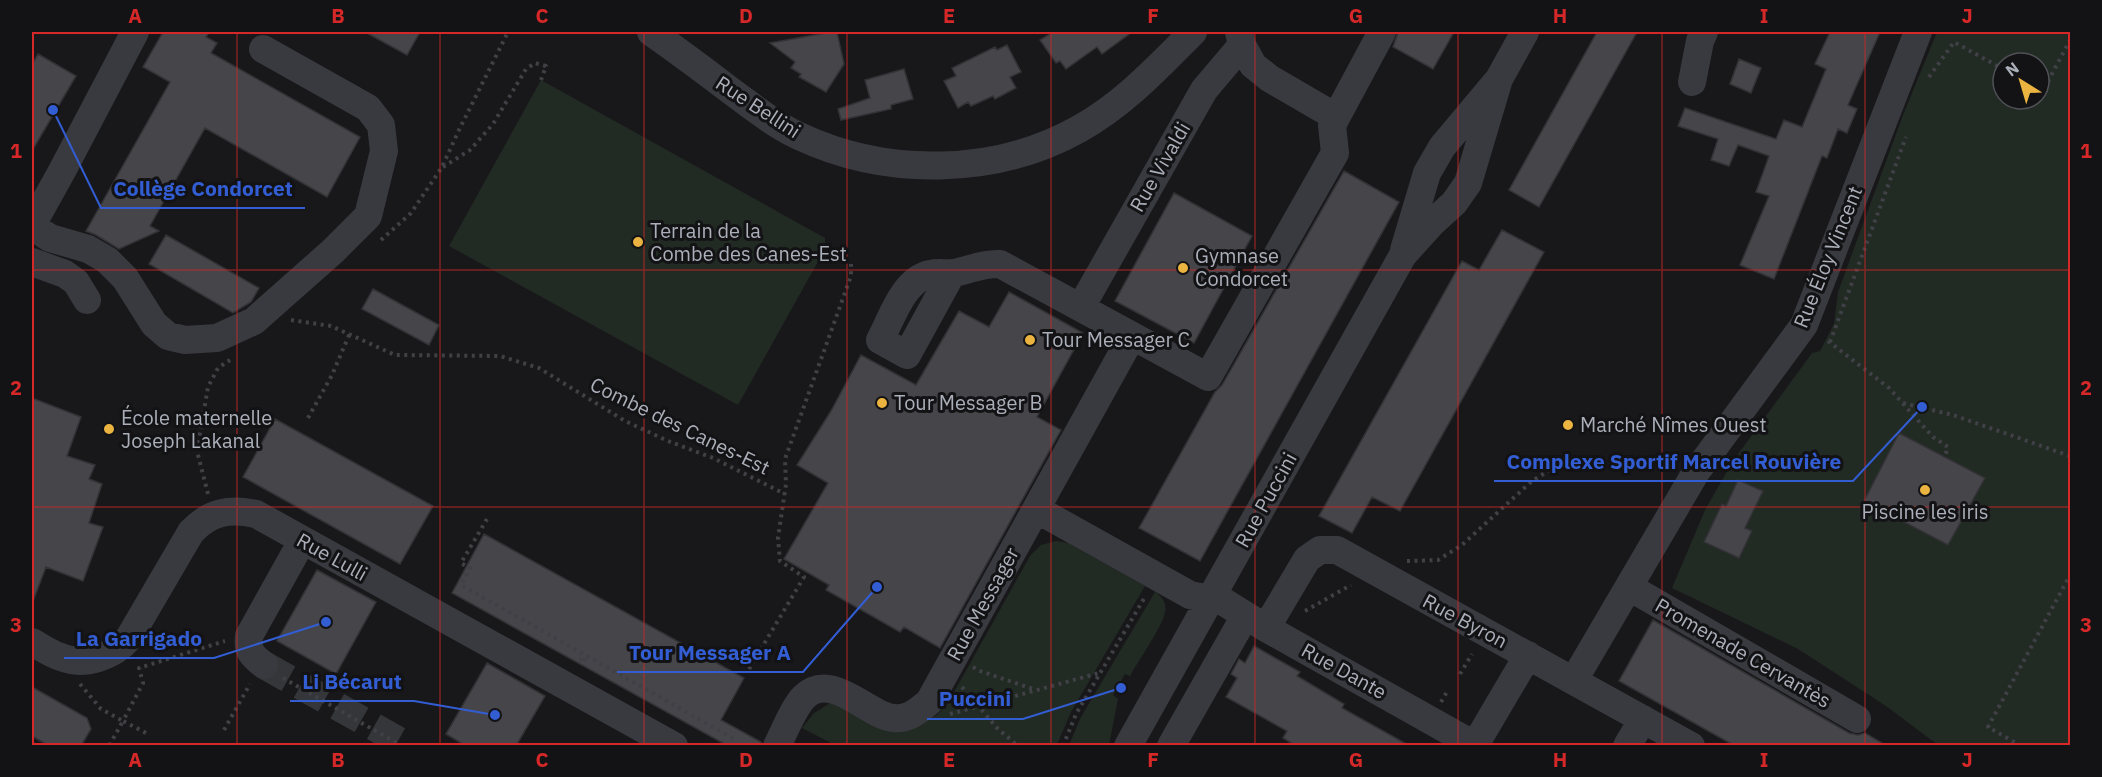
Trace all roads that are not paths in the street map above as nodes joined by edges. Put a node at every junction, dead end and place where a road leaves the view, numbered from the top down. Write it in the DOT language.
graph roads {
  1 [pos="135,32"];
  2 [pos="651,32"];
  3 [pos="1192,32"];
  4 [pos="1382,32"];
  5 [pos="1525,32"];
  6 [pos="1704,32"];
  7 [pos="1918,32"];
  8 [pos="1240,38"];
  9 [pos="263,49"];
  10 [pos="1499,80"];
  11 [pos="1692,82"];
  12 [pos="1336,117"];
  13 [pos="32,225"];
  14 [pos="1403,255"];
  15 [pos="32,262"];
  16 [pos="952,273"];
  17 [pos="87,300"];
  18 [pos="1081,307"];
  19 [pos="1132,336"];
  20 [pos="1036,509"];
  21 [pos="302,540"];
  22 [pos="1629,587"];
  23 [pos="1210,599"];
  24 [pos="1261,621"];
  25 [pos="32,642"];
  26 [pos="1528,655"];
  27 [pos="259,661"];
  28 [pos="1574,680"];
  29 [pos="1643,719"];
  30 [pos="1857,720"];
  31 [pos="1181,742"];
  32 [pos="1476,745"];
  33 [pos="674,746"];
  34 [pos="777,746"];
  35 [pos="1128,746"];
  36 [pos="1627,746"];
  37 [pos="1691,746"];
  1 -- 13 [label="street"];
  2 -- 3 [label="street, Rue Bellini"];
  4 -- 12 [label="street"];
  5 -- 10 [label="street, Rue Puccini"];
  6 -- 11 [label="street"];
  7 -- 22 [label="street, Rue Éloy Vincent"];
  8 -- 12 [label="street"];
  8 -- 18 [label="street, Rue Vivaldi"];
  9 -- 13 [label="street"];
  10 -- 14 [label="street, Rue Puccini"];
  10 -- 14 [label="street, Rue Puccini"];
  12 -- 19 [label="street"];
  14 -- 23 [label="street, Rue Puccini"];
  15 -- 17 [label="street"];
  16 -- 18 [label="street"];
  18 -- 19 [label="street"];
  19 -- 20 [label="street, Rue Messager"];
  20 -- 23 [label="street, Rue Dante"];
  20 -- 34 [label="street, Rue Messager"];
  21 -- 25 [label="street, Rue Lulli"];
  21 -- 27 [label="street"];
  21 -- 33 [label="street, Rue Lulli"];
  22 -- 28 [label="street, Rue Éloy Vincent"];
  22 -- 30 [label="street, Promenade Cervantès"];
  23 -- 24 [label="street, Rue Dante"];
  23 -- 35 [label="street, Rue Puccini"];
  24 -- 26 [label="street, Rue Byron"];
  24 -- 31 [label="street, Rue Byron"];
  24 -- 32 [label="street, Rue Dante"];
  26 -- 28 [label="street, Rue Byron"];
  26 -- 32 [label="street"];
  28 -- 29 [label="street, Rue Byron"];
  29 -- 36 [label="street"];
  29 -- 37 [label="street, Rue Byron"];
}
